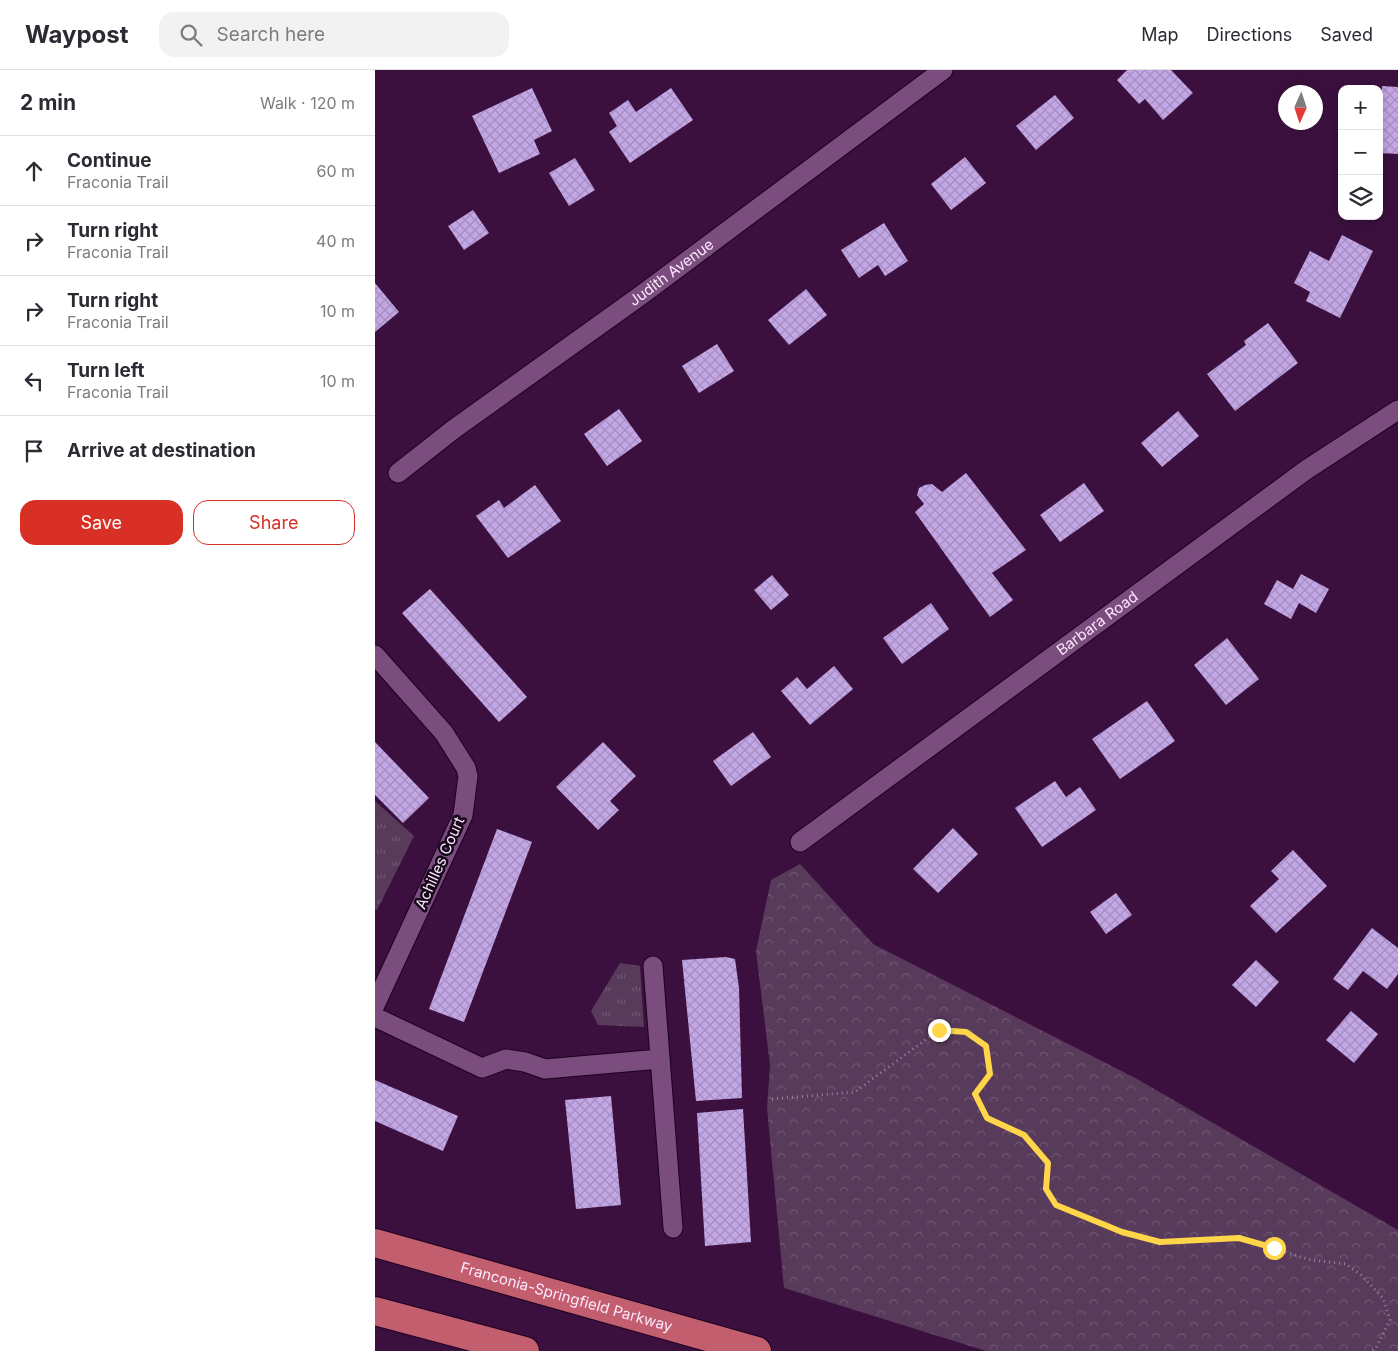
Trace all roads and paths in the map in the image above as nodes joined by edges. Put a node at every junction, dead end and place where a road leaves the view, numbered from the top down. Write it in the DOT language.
graph roads {
  1 [pos="943,70"];
  2 [pos="1398,410"];
  3 [pos="398,474"];
  4 [pos="375,655"];
  5 [pos="800,842"];
  6 [pos="653,966"];
  7 [pos="375,1005"];
  8 [pos="375,1017"];
  9 [pos="660,1059"];
  10 [pos="772,1099"];
  11 [pos="673,1228"];
  12 [pos="375,1243"];
  13 [pos="375,1311"];
  14 [pos="525,1351"];
  15 [pos="757,1351"];
  16 [pos="1372,1351"];
  1 -- 3 [label="street, Judith Avenue"];
  2 -- 5 [label="street, Barbara Road"];
  4 -- 7 [label="street, Achilles Court"];
  6 -- 9 [label="street"];
  8 -- 9 [label="street"];
  9 -- 11 [label="street"];
  10 -- 16 [label="path"];
  12 -- 15 [label="main road, Franconia-Springfield Parkway"];
  13 -- 14 [label="main road"];
}
